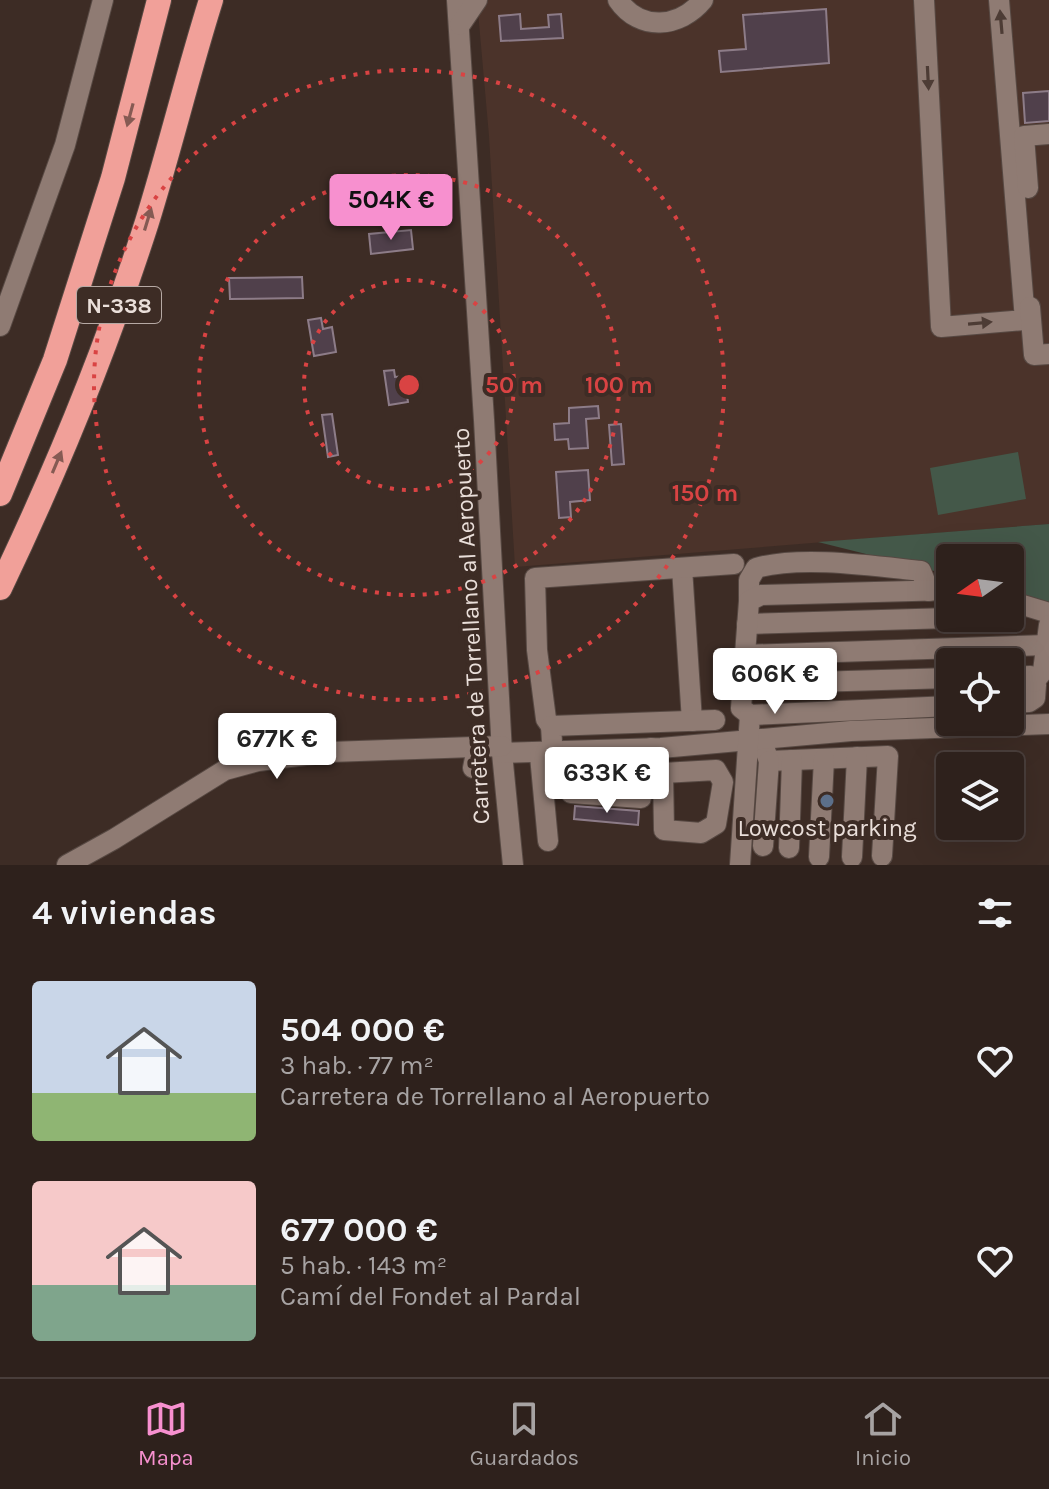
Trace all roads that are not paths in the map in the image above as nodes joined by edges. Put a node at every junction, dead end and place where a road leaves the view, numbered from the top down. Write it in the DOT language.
graph roads {
  1 [pos="103,0"];
  2 [pos="159,0"];
  3 [pos="203,0"];
  4 [pos="211,0"];
  5 [pos="457,0"];
  6 [pos="477,0"];
  7 [pos="618,0"];
  8 [pos="703,0"];
  9 [pos="924,0"];
  10 [pos="999,0"];
  11 [pos="460,25"];
  12 [pos="190,68"];
  13 [pos="1049,134"];
  14 [pos="68,313"];
  15 [pos="0,326"];
  16 [pos="1049,354"];
  17 [pos="0,459"];
  18 [pos="0,494"];
  19 [pos="734,564"];
  20 [pos="682,568"];
  21 [pos="0,588"];
  22 [pos="929,591"];
  23 [pos="936,591"];
  24 [pos="749,601"];
  25 [pos="1024,610"];
  26 [pos="936,618"];
  27 [pos="1024,619"];
  28 [pos="1045,623"];
  29 [pos="747,624"];
  30 [pos="744,655"];
  31 [pos="1024,676"];
  32 [pos="936,678"];
  33 [pos="1034,682"];
  34 [pos="743,684"];
  35 [pos="1024,702"];
  36 [pos="936,707"];
  37 [pos="750,715"];
  38 [pos="715,720"];
  39 [pos="692,721"];
  40 [pos="1049,724"];
  41 [pos="551,726"];
  42 [pos="755,740"];
  43 [pos="651,748"];
  44 [pos="502,749"];
  45 [pos="546,752"];
  46 [pos="857,757"];
  47 [pos="824,759"];
  48 [pos="792,760"];
  49 [pos="769,761"];
  50 [pos="572,773"];
  51 [pos="663,773"];
  52 [pos="548,841"];
  53 [pos="789,848"];
  54 [pos="882,856"];
  55 [pos="819,857"];
  56 [pos="852,857"];
  57 [pos="749,858"];
  58 [pos="67,865"];
  59 [pos="513,865"];
  1 -- 15 [label="street"];
  2 -- 14 [label="highway, N-338, one-way"];
  3 -- 12 [label="highway, N-338"];
  4 -- 12 [label="highway"];
  5 -- 11 [label="street, Carretera de Torrellano al Aeropuerto"];
  6 -- 11 [label="street"];
  7 -- 8 [label="street"];
  9 -- 10 [label="street, one-way"];
  11 -- 44 [label="street, Carretera de Torrellano al Aeropuerto"];
  21 -- 12 [label="highway, N-338, one-way"];
  13 -- 16 [label="street"];
  14 -- 17 [label="highway"];
  14 -- 18 [label="highway, N-338"];
  19 -- 20 [label="street"];
  20 -- 39 [label="street"];
  20 -- 41 [label="street"];
  22 -- 23 [label="street"];
  22 -- 24 [label="street"];
  22 -- 24 [label="street"];
  24 -- 29 [label="street"];
  25 -- 28 [label="street"];
  26 -- 29 [label="street"];
  27 -- 28 [label="street"];
  28 -- 30 [label="street"];
  28 -- 33 [label="street"];
  29 -- 30 [label="street"];
  30 -- 34 [label="street"];
  31 -- 33 [label="street"];
  32 -- 34 [label="street"];
  33 -- 35 [label="street"];
  34 -- 37 [label="street"];
  36 -- 37 [label="street"];
  37 -- 42 [label="street"];
  38 -- 39 [label="street"];
  39 -- 41 [label="street"];
  40 -- 42 [label="street"];
  41 -- 45 [label="street"];
  42 -- 43 [label="street"];
  42 -- 49 [label="street"];
  42 -- 57 [label="street"];
  43 -- 45 [label="street"];
  43 -- 51 [label="street"];
  44 -- 45 [label="street"];
  44 -- 58 [label="street"];
  44 -- 59 [label="street, Carretera de Torrellano al Aeropuerto"];
  45 -- 50 [label="street"];
  45 -- 52 [label="street"];
  46 -- 47 [label="street"];
  46 -- 54 [label="street"];
  46 -- 56 [label="street"];
  47 -- 48 [label="street"];
  47 -- 55 [label="street"];
  48 -- 49 [label="street"];
  48 -- 53 [label="street"];
  49 -- 57 [label="street"];
}
